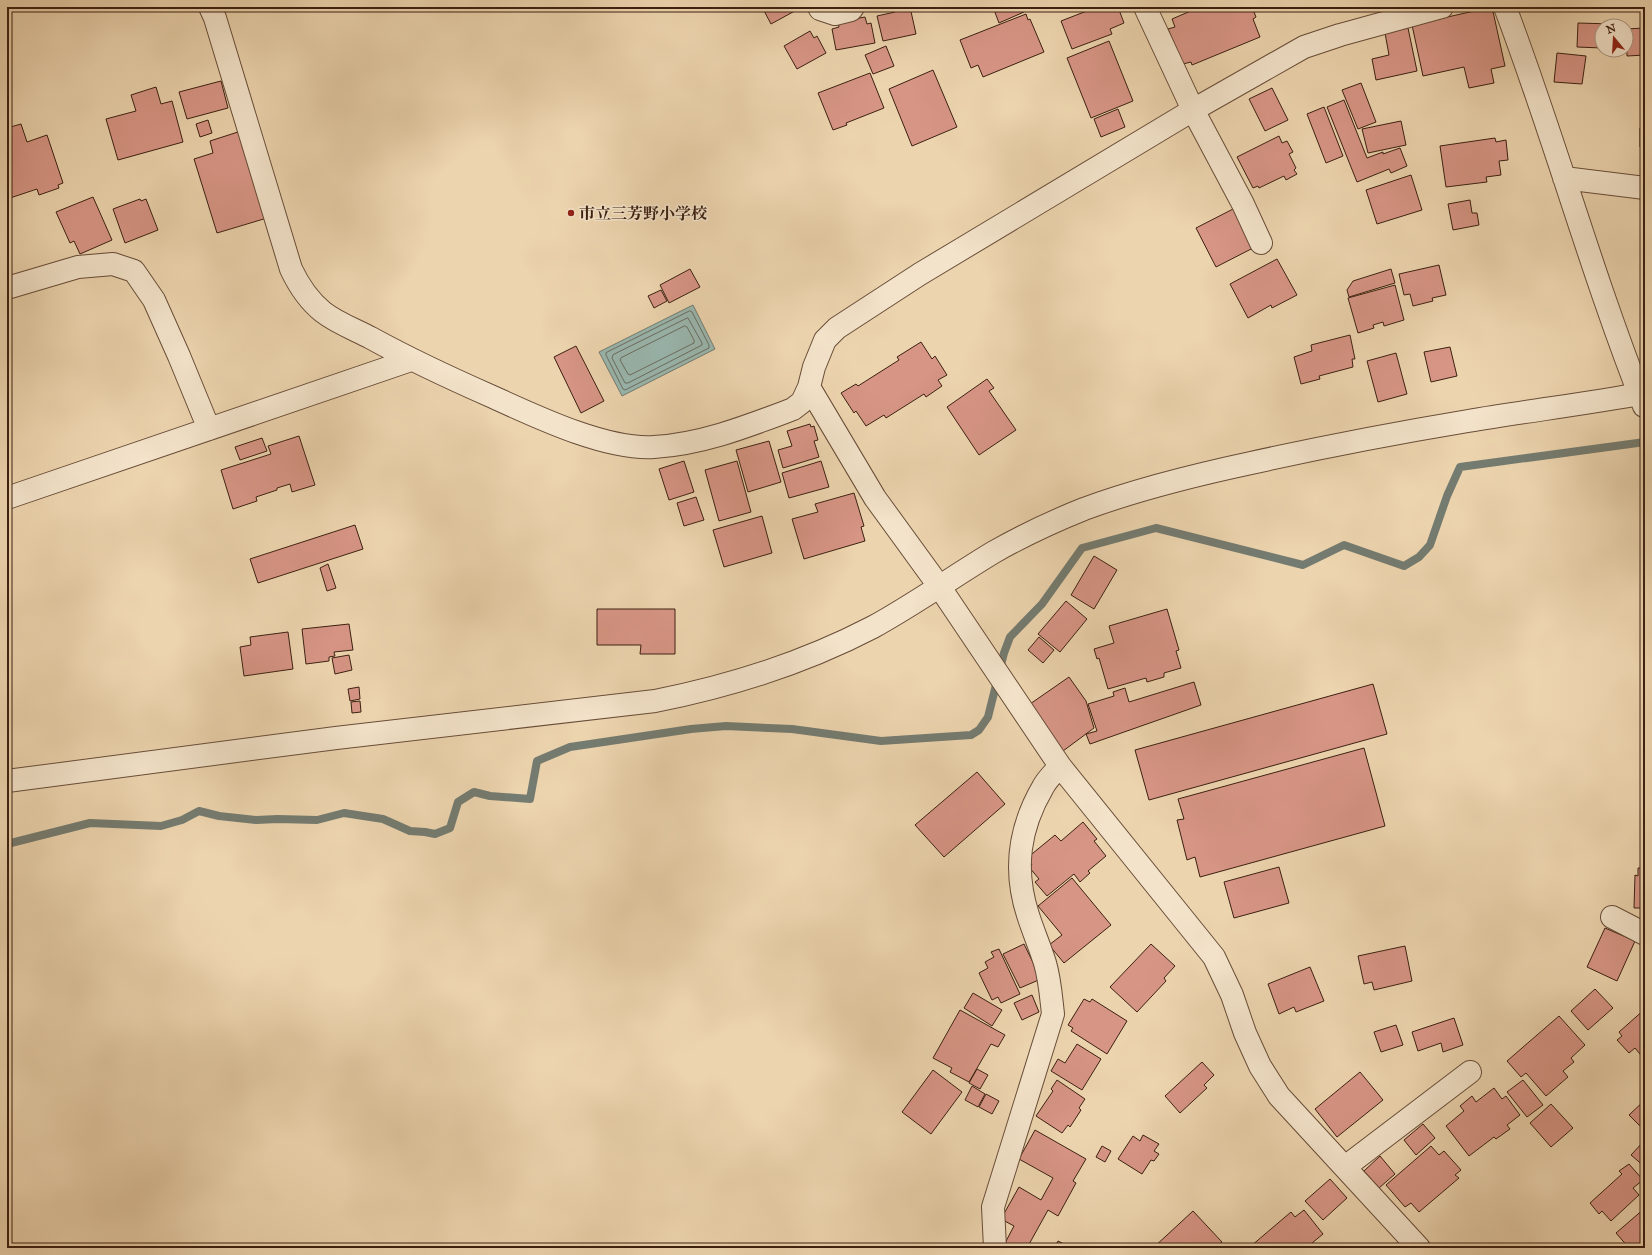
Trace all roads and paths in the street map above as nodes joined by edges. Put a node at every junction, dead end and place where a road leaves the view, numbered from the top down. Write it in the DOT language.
graph roads {
  1 [pos="210,7"];
  2 [pos="819,7"];
  3 [pos="853,7"];
  4 [pos="1145,7"];
  5 [pos="1442,7"];
  6 [pos="1505,7"];
  7 [pos="1193,110"];
  8 [pos="1564,178"];
  9 [pos="1645,188"];
  10 [pos="1261,243"];
  11 [pos="7,288"];
  12 [pos="411,360"];
  13 [pos="809,387"];
  14 [pos="1643,398"];
  15 [pos="209,429"];
  16 [pos="7,498"];
  17 [pos="939,586"];
  18 [pos="1060,766"];
  19 [pos="7,781"];
  20 [pos="1612,917"];
  21 [pos="1645,934"];
  22 [pos="1470,1072"];
  23 [pos="1345,1167"];
  24 [pos="995,1248"];
  25 [pos="1419,1248"];
  1 -- 12 [label="street"];
  2 -- 3 [label="street"];
  4 -- 7 [label="street"];
  5 -- 7 [label="street"];
  6 -- 8 [label="street"];
  7 -- 10 [label="street"];
  7 -- 13 [label="street"];
  8 -- 9 [label="street"];
  8 -- 14 [label="street"];
  11 -- 15 [label="street"];
  12 -- 13 [label="street"];
  12 -- 15 [label="street"];
  13 -- 17 [label="street"];
  14 -- 17 [label="street"];
  15 -- 16 [label="street"];
  17 -- 18 [label="street"];
  17 -- 19 [label="street"];
  18 -- 23 [label="street"];
  18 -- 24 [label="street"];
  20 -- 21 [label="street"];
  22 -- 23 [label="street"];
  23 -- 25 [label="street"];
}
